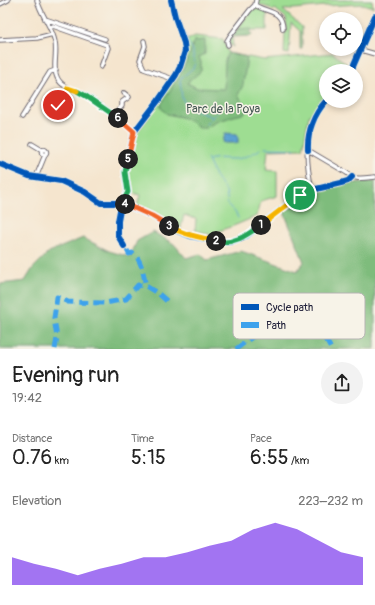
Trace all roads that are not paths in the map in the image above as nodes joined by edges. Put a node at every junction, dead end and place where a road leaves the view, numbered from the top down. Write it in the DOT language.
graph roads {
  1 [pos="8,0"];
  2 [pos="37,0"];
  3 [pos="171,0"];
  4 [pos="256,0"];
  5 [pos="0,4"];
  6 [pos="255,5"];
  7 [pos="375,16"];
  8 [pos="45,19"];
  9 [pos="50,28"];
  10 [pos="283,30"];
  11 [pos="53,34"];
  12 [pos="105,39"];
  13 [pos="0,40"];
  14 [pos="144,41"];
  15 [pos="228,45"];
  16 [pos="363,45"];
  17 [pos="363,51"];
  18 [pos="375,54"];
  19 [pos="100,67"];
  20 [pos="56,70"];
  21 [pos="173,79"];
  22 [pos="68,88"];
  23 [pos="124,93"];
  24 [pos="133,95"];
  25 [pos="129,97"];
  26 [pos="58,105"];
  27 [pos="321,108"];
  28 [pos="114,114"];
  29 [pos="22,117"];
  30 [pos="134,132"];
  31 [pos="32,144"];
  32 [pos="308,150"];
  33 [pos="0,164"];
  34 [pos="36,177"];
  35 [pos="352,177"];
  36 [pos="375,177"];
  37 [pos="312,190"];
  38 [pos="122,203"];
  39 [pos="124,246"];
  1 -- 5 [label="street"];
  2 -- 8 [label="street"];
  3 -- 21 [label="street"];
  4 -- 6 [label="street"];
  6 -- 10 [label="street"];
  6 -- 15 [label="street"];
  7 -- 16 [label="street"];
  8 -- 9 [label="street"];
  8 -- 12 [label="street"];
  9 -- 11 [label="street"];
  9 -- 19 [label="street"];
  11 -- 13 [label="street"];
  11 -- 20 [label="street"];
  14 -- 21 [label="street"];
  17 -- 18 [label="street"];
  20 -- 22 [label="street"];
  20 -- 29 [label="street"];
  21 -- 30 [label="street"];
  22 -- 26 [label="street"];
  22 -- 28 [label="street"];
  23 -- 25 [label="street"];
  24 -- 25 [label="street"];
  25 -- 28 [label="street"];
  27 -- 32 [label="street"];
  28 -- 30 [label="street"];
  30 -- 38 [label="street"];
  31 -- 34 [label="street"];
  32 -- 35 [label="street"];
  32 -- 37 [label="street"];
  33 -- 34 [label="street"];
  34 -- 38 [label="street"];
  35 -- 36 [label="street"];
  35 -- 37 [label="street"];
  37 -- 38 [label="street"];
  38 -- 39 [label="street"];
}
